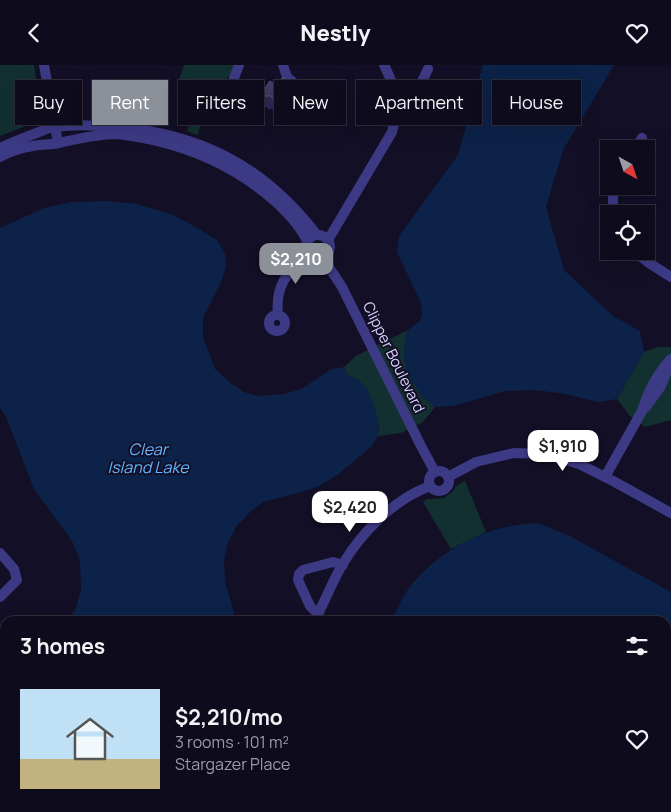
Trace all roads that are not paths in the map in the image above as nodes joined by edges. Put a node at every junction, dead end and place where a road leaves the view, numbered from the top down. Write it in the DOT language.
graph roads {
  1 [pos="44,65"];
  2 [pos="239,65"];
  3 [pos="283,65"];
  4 [pos="384,65"];
  5 [pos="428,69"];
  6 [pos="234,78"];
  7 [pos="291,80"];
  8 [pos="391,80"];
  9 [pos="423,80"];
  10 [pos="394,125"];
  11 [pos="55,127"];
  12 [pos="58,143"];
  13 [pos="0,148"];
  14 [pos="0,157"];
  15 [pos="317,235"];
  16 [pos="328,240"];
  17 [pos="308,243"];
  18 [pos="309,255"];
  19 [pos="323,258"];
  20 [pos="644,260"];
  21 [pos="671,277"];
  22 [pos="278,314"];
  23 [pos="671,360"];
  24 [pos="435,472"];
  25 [pos="448,477"];
  26 [pos="605,477"];
  27 [pos="430,486"];
  28 [pos="671,513"];
  29 [pos="0,553"];
  30 [pos="343,565"];
  31 [pos="0,597"];
  32 [pos="316,616"];
  33 [pos="318,616"];
  1 -- 11 [label="street"];
  2 -- 6 [label="street"];
  3 -- 7 [label="street"];
  4 -- 8 [label="street"];
  5 -- 9 [label="street"];
  10 -- 16 [label="street"];
  11 -- 12 [label="street"];
  11 -- 13 [label="street"];
  11 -- 15 [label="street"];
  12 -- 14 [label="street"];
  12 -- 17 [label="street"];
  15 -- 16 [label="street"];
  15 -- 17 [label="street"];
  16 -- 19 [label="street"];
  17 -- 18 [label="street"];
  18 -- 19 [label="street"];
  18 -- 22 [label="street"];
  19 -- 24 [label="street, Clipper Boulevard"];
  20 -- 21 [label="street"];
  23 -- 26 [label="street"];
  24 -- 25 [label="street"];
  24 -- 27 [label="street"];
  25 -- 26 [label="street"];
  25 -- 27 [label="street"];
  26 -- 28 [label="street"];
  27 -- 30 [label="street"];
  29 -- 31 [label="street"];
  30 -- 32 [label="street"];
  30 -- 33 [label="street"];
}
